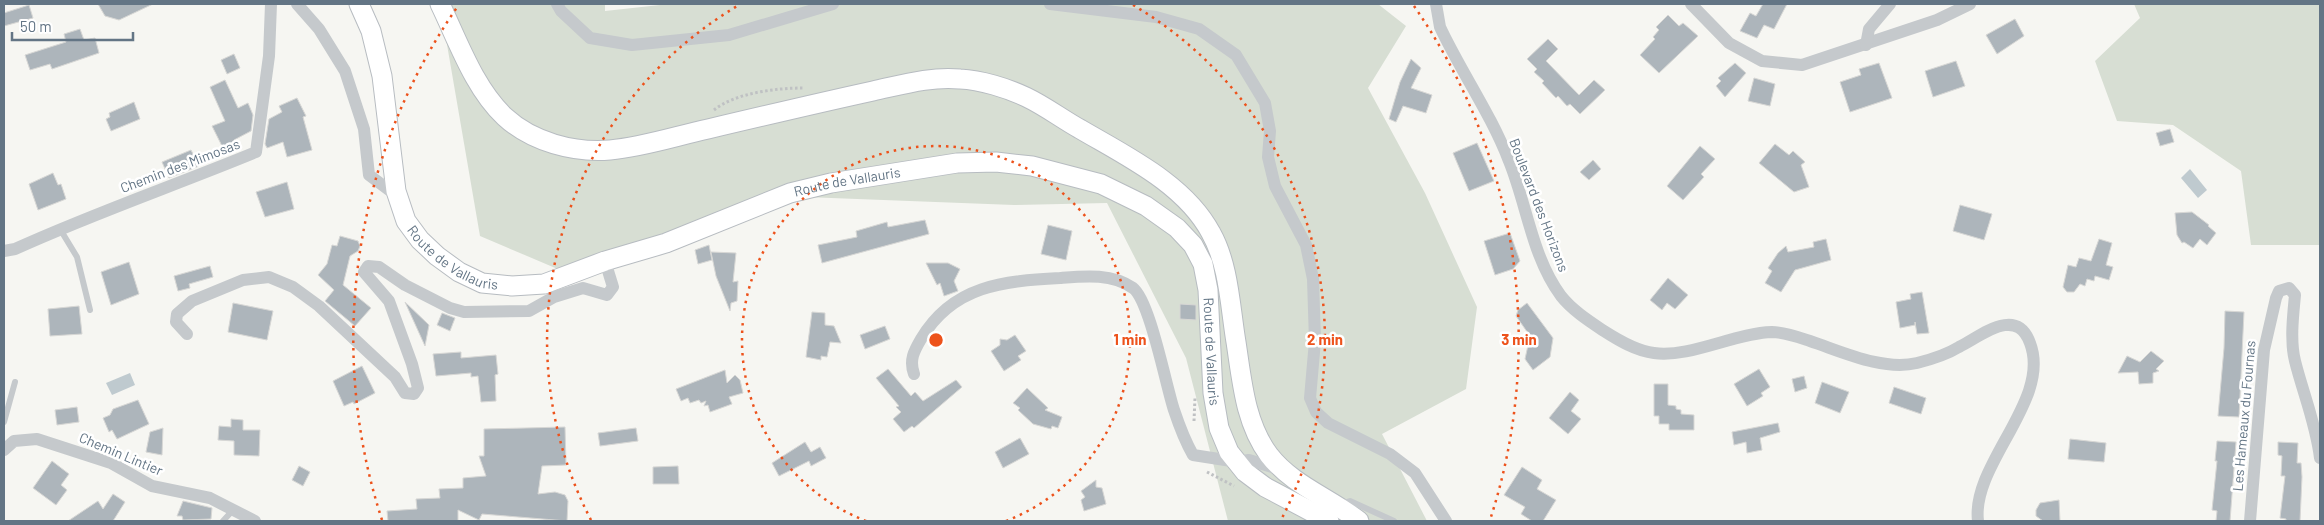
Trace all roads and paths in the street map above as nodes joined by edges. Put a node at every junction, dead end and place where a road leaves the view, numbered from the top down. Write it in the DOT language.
graph roads {
  1 [pos="271,4"];
  2 [pos="297,4"];
  3 [pos="359,4"];
  4 [pos="440,4"];
  5 [pos="557,4"];
  6 [pos="833,4"];
  7 [pos="1050,4"];
  8 [pos="1436,4"];
  9 [pos="1691,4"];
  10 [pos="1890,4"];
  11 [pos="1970,4"];
  12 [pos="1866,45"];
  13 [pos="806,88"];
  14 [pos="710,113"];
  15 [pos="396,191"];
  16 [pos="60,229"];
  17 [pos="4,251"];
  18 [pos="605,261"];
  19 [pos="90,310"];
  20 [pos="187,334"];
  21 [pos="914,374"];
  22 [pos="14,382"];
  23 [pos="1195,396"];
  24 [pos="4,422"];
  25 [pos="1194,423"];
  26 [pos="6,444"];
  27 [pos="1198,457"];
  28 [pos="2320,458"];
  29 [pos="1238,462"];
  30 [pos="1281,470"];
  31 [pos="1239,489"];
  32 [pos="1338,504"];
  33 [pos="234,509"];
  34 [pos="1446,519"];
  35 [pos="223,521"];
  36 [pos="256,521"];
  37 [pos="1329,521"];
  38 [pos="1359,521"];
  39 [pos="1394,521"];
  40 [pos="1978,521"];
  41 [pos="2250,521"];
  1 -- 16 [label="street, Chemin des Mimosas"];
  2 -- 15 [label="street"];
  3 -- 15 [label="main road, Route de Vallauris"];
  4 -- 30 [label="main road, Route de Vallauris"];
  5 -- 6 [label="street"];
  7 -- 34 [label="street"];
  8 -- 40 [label="street, Boulevard des Horizons"];
  9 -- 12 [label="street"];
  10 -- 12 [label="street"];
  11 -- 12 [label="street"];
  13 -- 14 [label="path"];
  15 -- 18 [label="main road, Route de Vallauris"];
  16 -- 17 [label="street, Chemin des Mimosas"];
  16 -- 19 [label="lane"];
  18 -- 20 [label="street"];
  18 -- 29 [label="main road, Route de Vallauris"];
  21 -- 27 [label="street"];
  22 -- 24 [label="lane"];
  23 -- 25 [label="path"];
  26 -- 33 [label="street, Chemin Lintier"];
  27 -- 29 [label="street"];
  27 -- 31 [label="path"];
  28 -- 41 [label="street, Les Hameaux du Fournas"];
  29 -- 30 [label="street"];
  29 -- 37 [label="main road, Route de Vallauris"];
  30 -- 32 [label="main road, Route de Vallauris"];
  32 -- 38 [label="main road, Route de Vallauris"];
  32 -- 39 [label="lane"];
  33 -- 35 [label="lane"];
  33 -- 36 [label="street, Chemin Lintier"];
}
